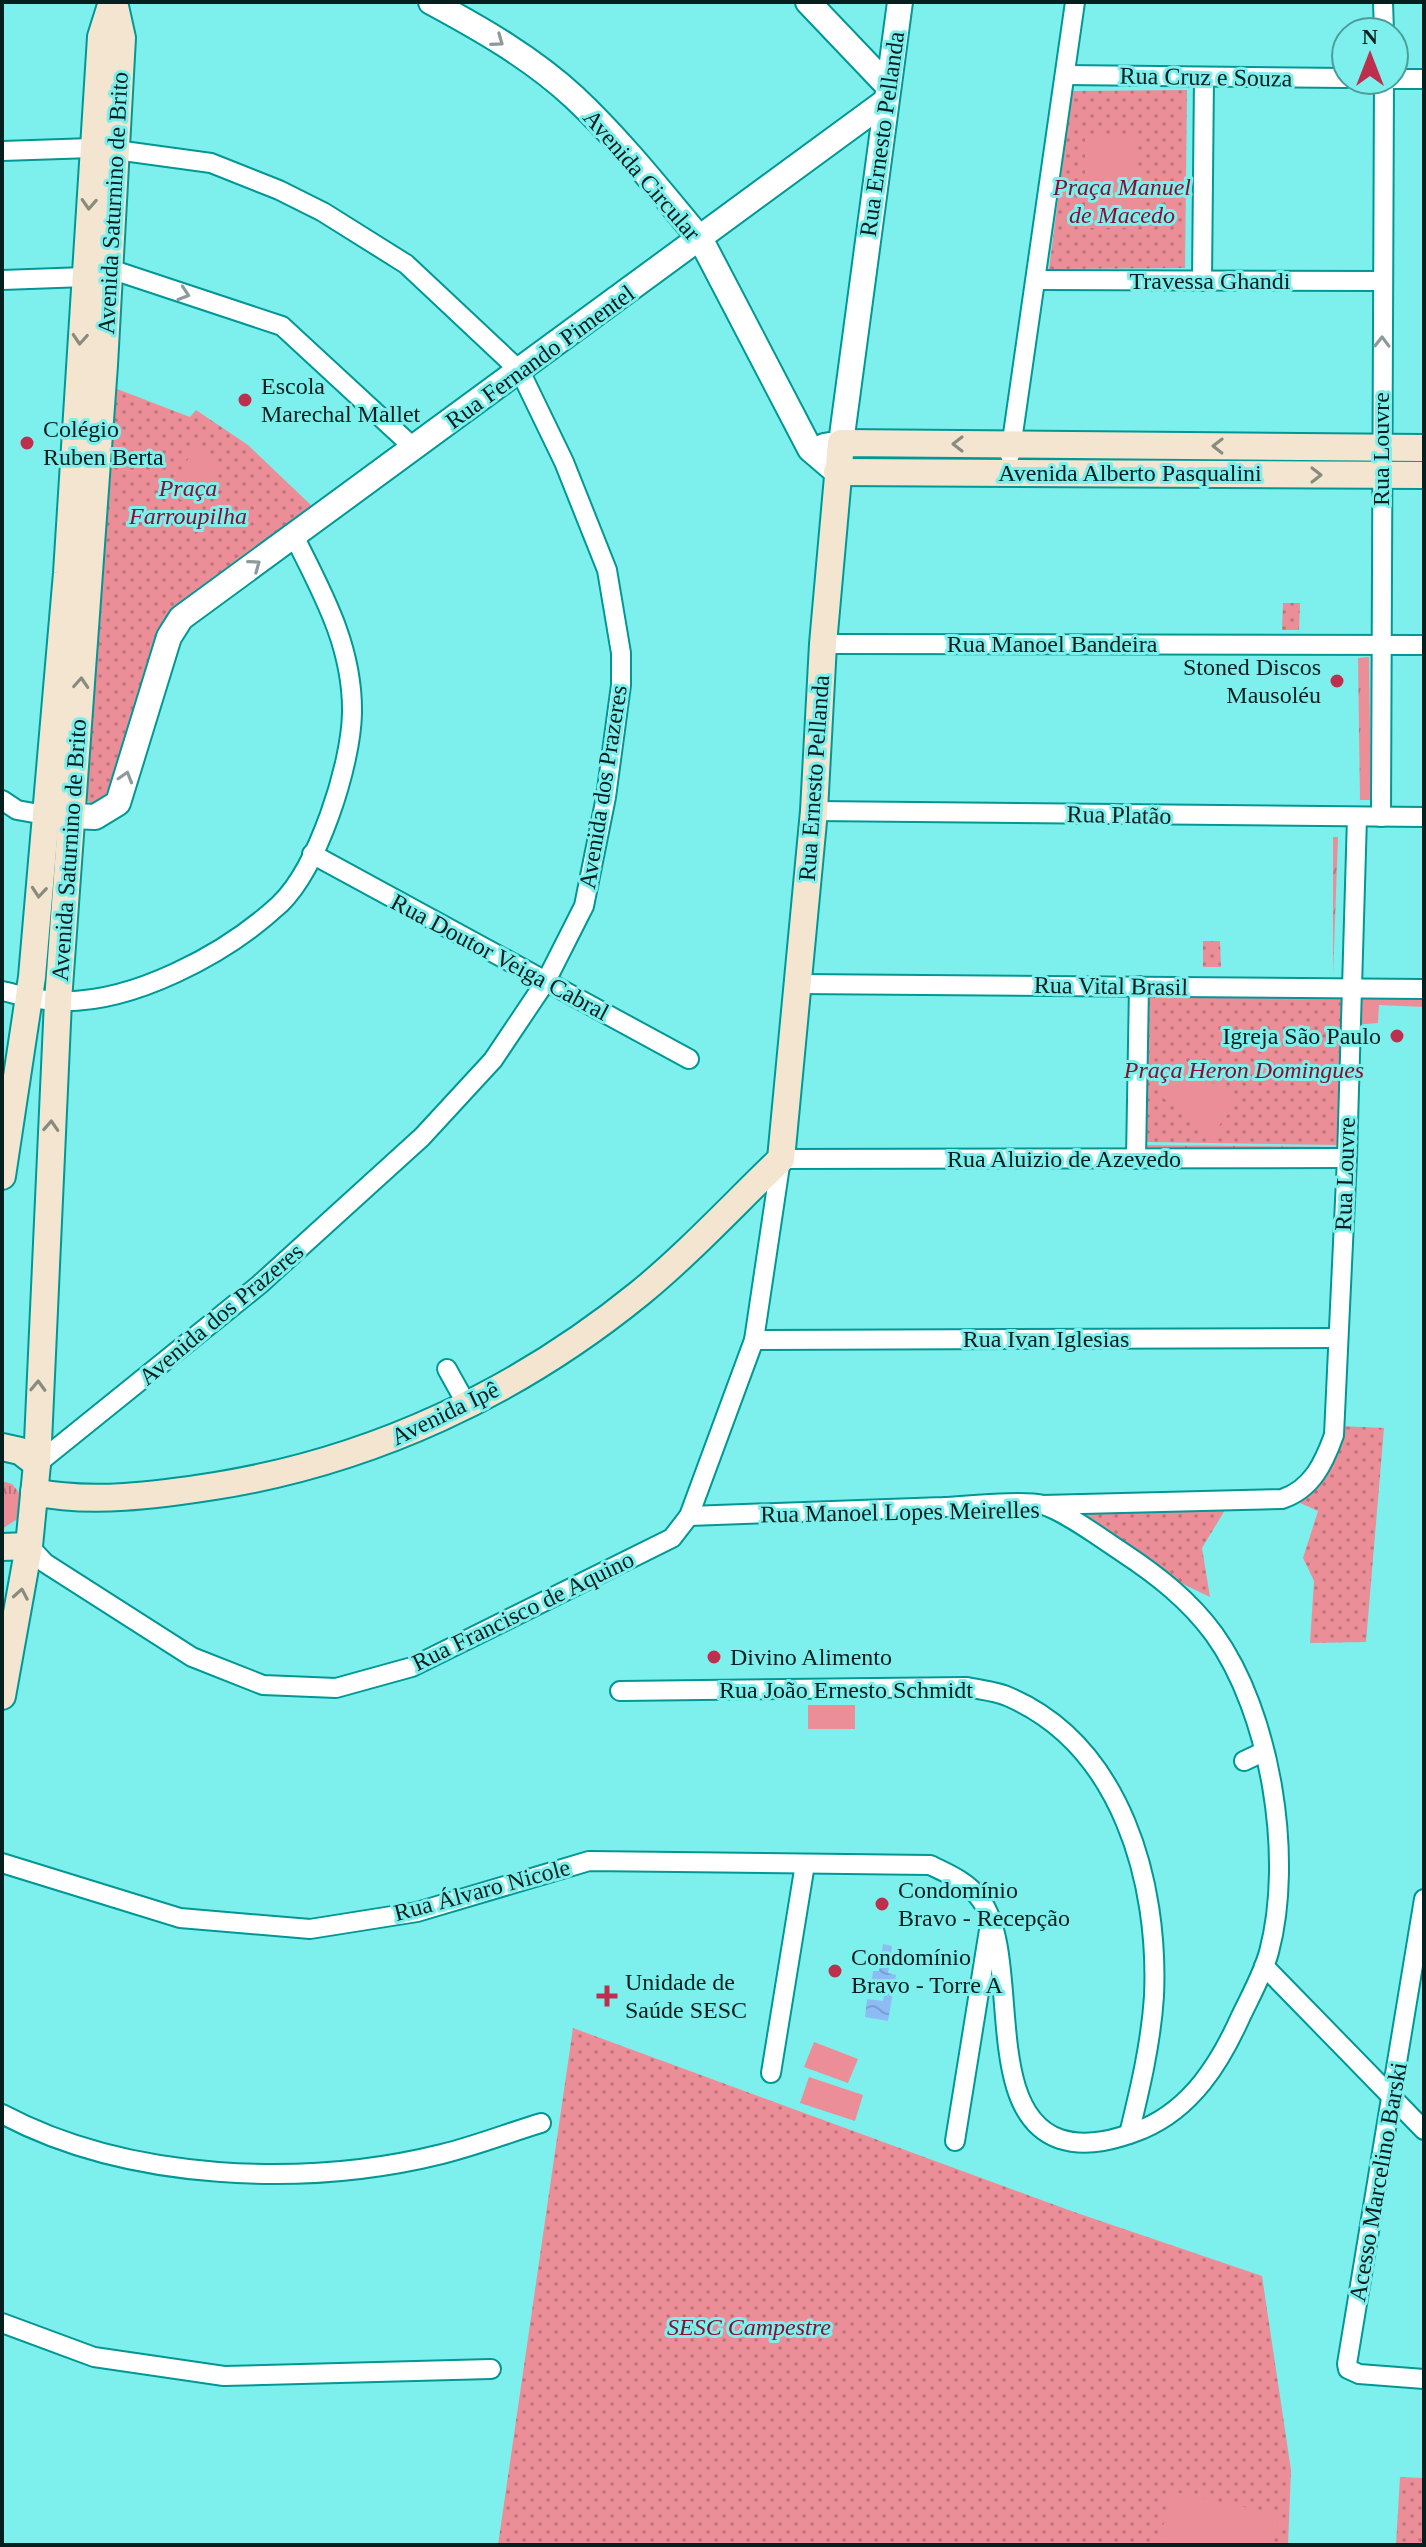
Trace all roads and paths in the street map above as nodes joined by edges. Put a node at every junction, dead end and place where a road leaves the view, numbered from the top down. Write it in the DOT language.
graph roads {
  1 [pos="113,2"];
  2 [pos="431,2"];
  3 [pos="808,2"];
  4 [pos="900,2"];
  5 [pos="1075,2"];
  6 [pos="1065,75"];
  7 [pos="1204,77"];
  8 [pos="1330,78"];
  9 [pos="887,93"];
  10 [pos="1384,96"];
  11 [pos="104,149"];
  12 [pos="2,151"];
  13 [pos="701,240"];
  14 [pos="93,269"];
  15 [pos="2,280"];
  16 [pos="1036,280"];
  17 [pos="1202,281"];
  18 [pos="1383,281"];
  19 [pos="520,371"];
  20 [pos="841,443"];
  21 [pos="1011,444"];
  22 [pos="414,448"];
  23 [pos="1380,448"];
  24 [pos="1424,448"];
  25 [pos="810,449"];
  26 [pos="837,472"];
  27 [pos="1008,473"];
  28 [pos="1380,475"];
  29 [pos="1424,475"];
  30 [pos="294,536"];
  31 [pos="823,644"];
  32 [pos="1381,645"];
  33 [pos="1424,645"];
  34 [pos="2,800"];
  35 [pos="814,811"];
  36 [pos="45,815"];
  37 [pos="72,816"];
  38 [pos="1357,817"];
  39 [pos="1381,817"];
  40 [pos="1424,817"];
  41 [pos="312,854"];
  42 [pos="546,981"];
  43 [pos="798,984"];
  44 [pos="1139,986"];
  45 [pos="1350,989"];
  46 [pos="1424,989"];
  47 [pos="2,991"];
  48 [pos="29,998"];
  49 [pos="58,1001"];
  50 [pos="689,1059"];
  51 [pos="1347,1158"];
  52 [pos="781,1159"];
  53 [pos="1136,1159"];
  54 [pos="2,1176"];
  55 [pos="1338,1338"];
  56 [pos="754,1340"];
  57 [pos="447,1369"];
  58 [pos="467,1405"];
  59 [pos="2,1447"];
  60 [pos="37,1464"];
  61 [pos="34,1492"];
  62 [pos="1042,1505"];
  63 [pos="689,1516"];
  64 [pos="672,1538"];
  65 [pos="29,1546"];
  66 [pos="2,1547"];
  67 [pos="620,1691"];
  68 [pos="2,1696"];
  69 [pos="1263,1752"];
  70 [pos="1244,1761"];
  71 [pos="2,1863"];
  72 [pos="805,1864"];
  73 [pos="1424,1899"];
  74 [pos="990,1922"];
  75 [pos="1264,1966"];
  76 [pos="771,2073"];
  77 [pos="1393,2098"];
  78 [pos="2,2114"];
  79 [pos="541,2123"];
  80 [pos="1424,2130"];
  81 [pos="1129,2134"];
  82 [pos="955,2141"];
  83 [pos="2,2323"];
  84 [pos="491,2369"];
  85 [pos="1424,2379"];
  1 -- 11 [label="main road, Avenida Saturnino de Brito"];
  2 -- 13 [label="street, Avenida Circular, one-way"];
  3 -- 9 [label="street"];
  4 -- 9 [label="street, Rua Ernesto Pellanda"];
  5 -- 6 [label="street"];
  6 -- 7 [label="street, Rua Cruz e Souza"];
  6 -- 16 [label="street"];
  7 -- 8 [label="street, Rua Cruz e Souza"];
  7 -- 17 [label="street"];
  9 -- 13 [label="street, Rua Fernando Pimentel"];
  9 -- 20 [label="street, Rua Ernesto Pellanda"];
  10 -- 18 [label="street, Rua Louvre"];
  11 -- 12 [label="street, Avenida dos Prazeres"];
  11 -- 14 [label="main road, Avenida Saturnino de Brito"];
  11 -- 19 [label="street, Avenida dos Prazeres"];
  13 -- 19 [label="street, Rua Fernando Pimentel"];
  13 -- 25 [label="street, Avenida Circular"];
  14 -- 15 [label="street"];
  14 -- 22 [label="street, one-way"];
  14 -- 36 [label="main road, Avenida Saturnino de Brito, one-way"];
  37 -- 14 [label="main road, Avenida Saturnino de Brito, one-way"];
  16 -- 17 [label="street, Travessa Ghandi"];
  16 -- 21 [label="street"];
  17 -- 18 [label="street, Travessa Ghandi"];
  23 -- 18 [label="street, Rua Louvre, one-way"];
  19 -- 22 [label="street, Rua Fernando Pimentel"];
  19 -- 42 [label="street, Avenida dos Prazeres"];
  21 -- 20 [label="main road, Avenida Alberto Pasqualini, one-way"];
  20 -- 25 [label="street"];
  20 -- 26 [label="main road, Rua Ernesto Pellanda"];
  23 -- 21 [label="main road, Avenida Alberto Pasqualini, one-way"];
  21 -- 27 [label="street"];
  22 -- 30 [label="street, Rua Fernando Pimentel"];
  23 -- 24 [label="main road, Avenida Alberto Pasqualini"];
  23 -- 28 [label="street, Rua Louvre"];
  25 -- 26 [label="street, Avenida Circular"];
  26 -- 27 [label="main road, Avenida Alberto Pasqualini"];
  26 -- 31 [label="main road, Rua Ernesto Pellanda"];
  27 -- 28 [label="main road, Avenida Alberto Pasqualini, one-way"];
  28 -- 29 [label="main road, Avenida Alberto Pasqualini"];
  28 -- 32 [label="street, Rua Louvre"];
  37 -- 30 [label="street, Rua Fernando Pimentel, one-way"];
  30 -- 41 [label="street"];
  31 -- 32 [label="street, Rua Manoel Bandeira"];
  31 -- 35 [label="main road, Rua Ernesto Pellanda"];
  32 -- 33 [label="street, Rua Manoel Bandeira"];
  32 -- 39 [label="street, Rua Louvre"];
  34 -- 36 [label="street"];
  35 -- 38 [label="street, Rua Platão"];
  35 -- 43 [label="main road, Rua Ernesto Pellanda"];
  36 -- 37 [label="street, Rua Fernando Pimentel"];
  36 -- 48 [label="main road, Avenida Saturnino de Brito, one-way"];
  37 -- 49 [label="main road, Avenida Saturnino de Brito"];
  38 -- 39 [label="street, Rua Platão"];
  38 -- 45 [label="street, Rua Louvre"];
  39 -- 40 [label="street, Rua Platão"];
  41 -- 42 [label="street, Rua Doutor Veiga Cabral"];
  41 -- 49 [label="street"];
  42 -- 50 [label="street, Rua Doutor Veiga Cabral"];
  42 -- 60 [label="street, Avenida dos Prazeres"];
  43 -- 44 [label="street, Rua Vital Brasil"];
  43 -- 52 [label="main road, Rua Ernesto Pellanda"];
  44 -- 45 [label="street, Rua Vital Brasil"];
  44 -- 53 [label="street"];
  45 -- 46 [label="street, Rua Vital Brasil"];
  45 -- 51 [label="street, Rua Louvre"];
  47 -- 48 [label="street"];
  48 -- 49 [label="street"];
  48 -- 54 [label="main road, Avenida Saturnino de Brito"];
  60 -- 49 [label="main road, Avenida Saturnino de Brito, one-way"];
  51 -- 53 [label="street, Rua Aluizio de Azevedo"];
  51 -- 55 [label="street, Rua Louvre"];
  52 -- 53 [label="street, Rua Aluizio de Azevedo"];
  52 -- 56 [label="street, Rua Ernesto Pellanda"];
  52 -- 58 [label="main road, Avenida Ipê"];
  55 -- 56 [label="street, Rua Ivan Iglesias"];
  55 -- 62 [label="street, Rua Louvre"];
  56 -- 63 [label="street, Rua Ernesto Pellanda"];
  57 -- 58 [label="street"];
  58 -- 61 [label="main road, Avenida Ipê"];
  59 -- 60 [label="main road"];
  60 -- 61 [label="main road, Avenida Saturnino de Brito"];
  61 -- 65 [label="main road, Avenida Saturnino de Brito"];
  62 -- 63 [label="street, Rua Manoel Lopes Meirelles"];
  62 -- 69 [label="street, Rua Manoel Lopes Meirelles"];
  63 -- 64 [label="street, Rua Ernesto Pellanda"];
  64 -- 65 [label="street, Rua Francisco de Aquino"];
  65 -- 66 [label="main road"];
  68 -- 65 [label="main road, Avenida Saturnino de Brito, one-way"];
  67 -- 81 [label="street, Rua João Ernesto Schmidt"];
  69 -- 70 [label="street"];
  69 -- 75 [label="street, Rua Manoel Lopes Meirelles"];
  71 -- 72 [label="street, Rua Álvaro Nicole"];
  72 -- 74 [label="street, Rua Álvaro Nicole"];
  72 -- 76 [label="street"];
  73 -- 77 [label="street, Acesso Marcelino Barski"];
  74 -- 81 [label="street, Rua Manoel Lopes Meirelles"];
  74 -- 82 [label="street"];
  75 -- 77 [label="street"];
  75 -- 81 [label="street, Rua Manoel Lopes Meirelles"];
  77 -- 80 [label="street"];
  77 -- 85 [label="street, Acesso Marcelino Barski"];
  78 -- 79 [label="street"];
  83 -- 84 [label="street"];
}
